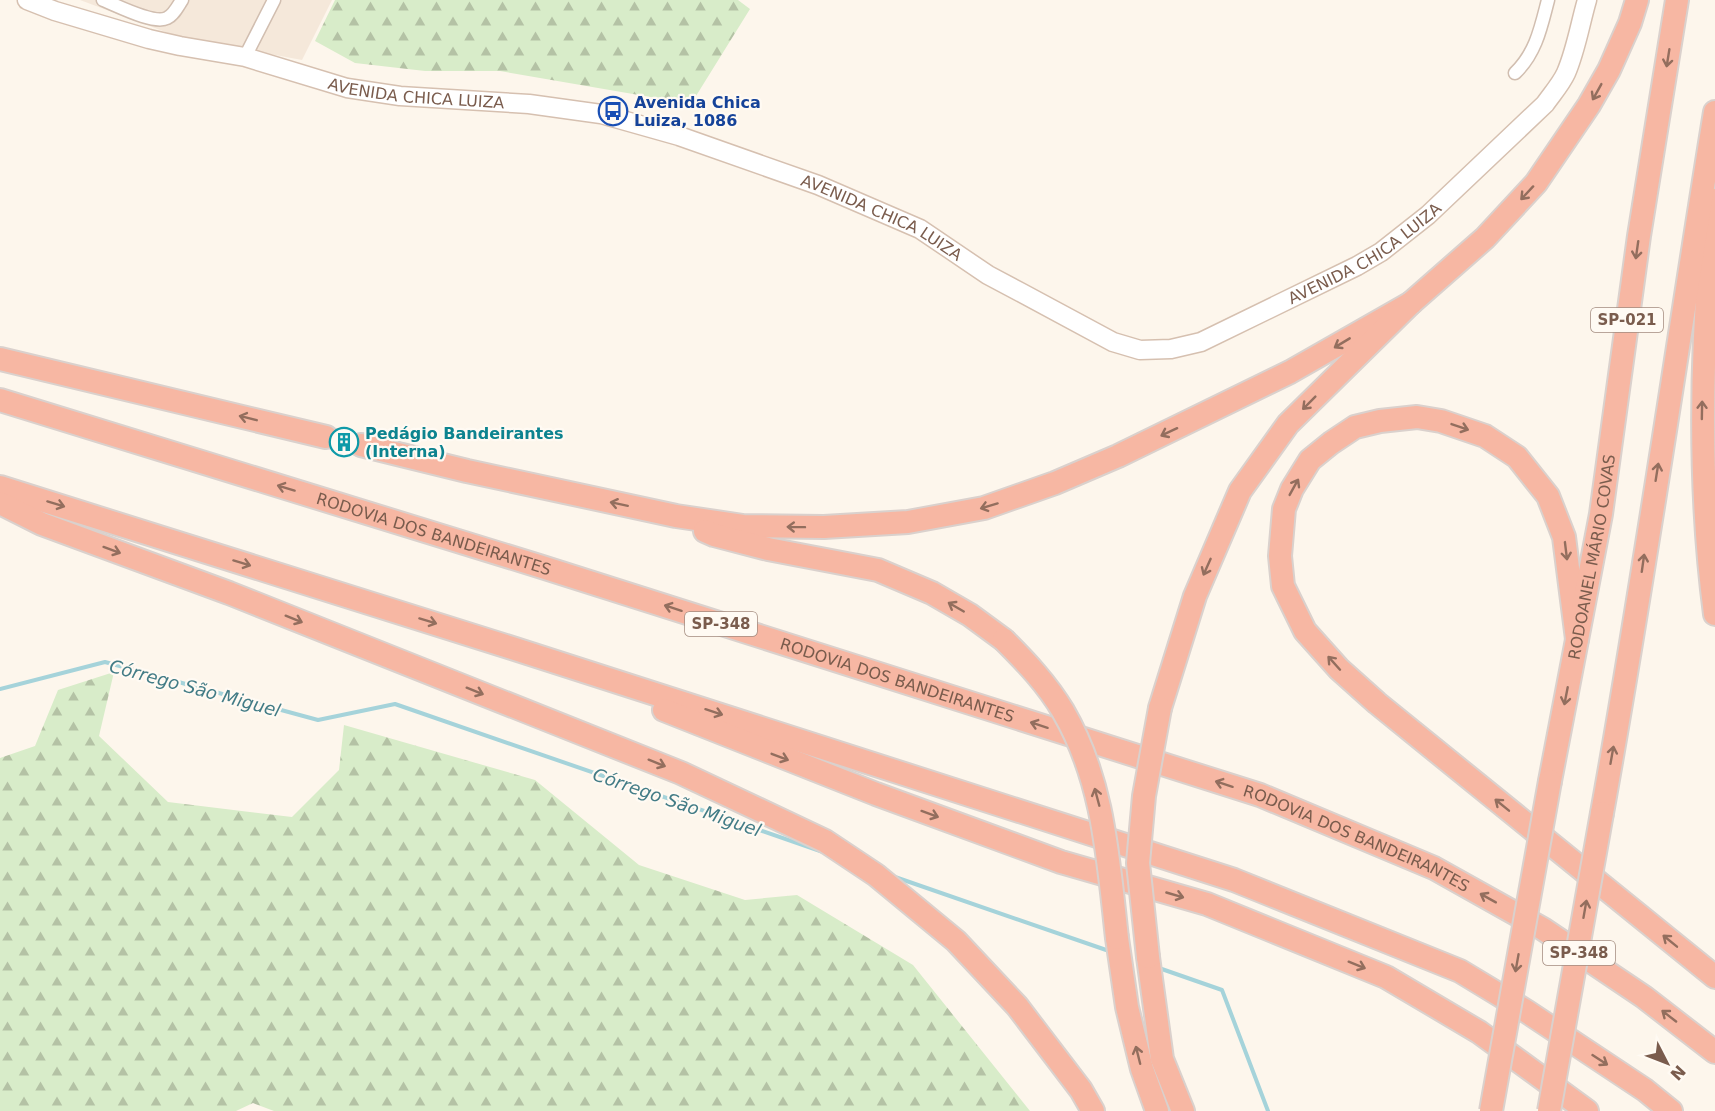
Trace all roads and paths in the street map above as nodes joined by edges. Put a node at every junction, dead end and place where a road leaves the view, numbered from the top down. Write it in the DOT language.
graph roads {
  1 [pos="27,0"];
  2 [pos="104,0"];
  3 [pos="182,0"];
  4 [pos="274,0"];
  5 [pos="1548,0"];
  6 [pos="1587,0"];
  7 [pos="1637,0"];
  8 [pos="1677,0"];
  9 [pos="246,57"];
  10 [pos="1515,73"];
  11 [pos="1715,112"];
  12 [pos="1715,197"];
  13 [pos="1411,303"];
  14 [pos="0,359"];
  15 [pos="0,400"];
  16 [pos="326,437"];
  17 [pos="361,445"];
  18 [pos="0,487"];
  19 [pos="0,503"];
  20 [pos="676,516"];
  21 [pos="1715,614"];
  22 [pos="1577,639"];
  23 [pos="512,648"];
  24 [pos="1715,977"];
  25 [pos="1715,1052"];
  26 [pos="1093,1111"];
  27 [pos="1156,1111"];
  28 [pos="1183,1111"];
  29 [pos="1491,1111"];
  30 [pos="1550,1111"];
  31 [pos="1587,1111"];
  32 [pos="1671,1111"];
  1 -- 9 [label="main road, AVENIDA CHICA LUIZA"];
  2 -- 3 [label="street"];
  4 -- 9 [label="street"];
  5 -- 10 [label="street"];
  6 -- 9 [label="main road, AVENIDA CHICA LUIZA"];
  7 -- 13 [label="highway, one-way"];
  8 -- 22 [label="highway, RODOANEL MÁRIO COVAS / SP-021, one-way"];
  30 -- 11 [label="highway, SP-021, one-way, bridge"];
  21 -- 12 [label="highway, one-way"];
  13 -- 20 [label="highway, one-way"];
  13 -- 28 [label="highway, one-way, bridge"];
  16 -- 14 [label="highway, one-way"];
  25 -- 15 [label="highway, RODOVIA DOS BANDEIRANTES / SP-348, one-way"];
  20 -- 17 [label="highway, one-way"];
  18 -- 23 [label="highway, one-way"];
  19 -- 26 [label="highway, one-way"];
  27 -- 20 [label="highway, one-way, bridge"];
  24 -- 22 [label="highway, one-way"];
  22 -- 29 [label="highway, RODOANEL MÁRIO COVAS / SP-021, one-way, bridge"];
  23 -- 31 [label="highway, one-way"];
  23 -- 32 [label="highway, one-way"];
}
